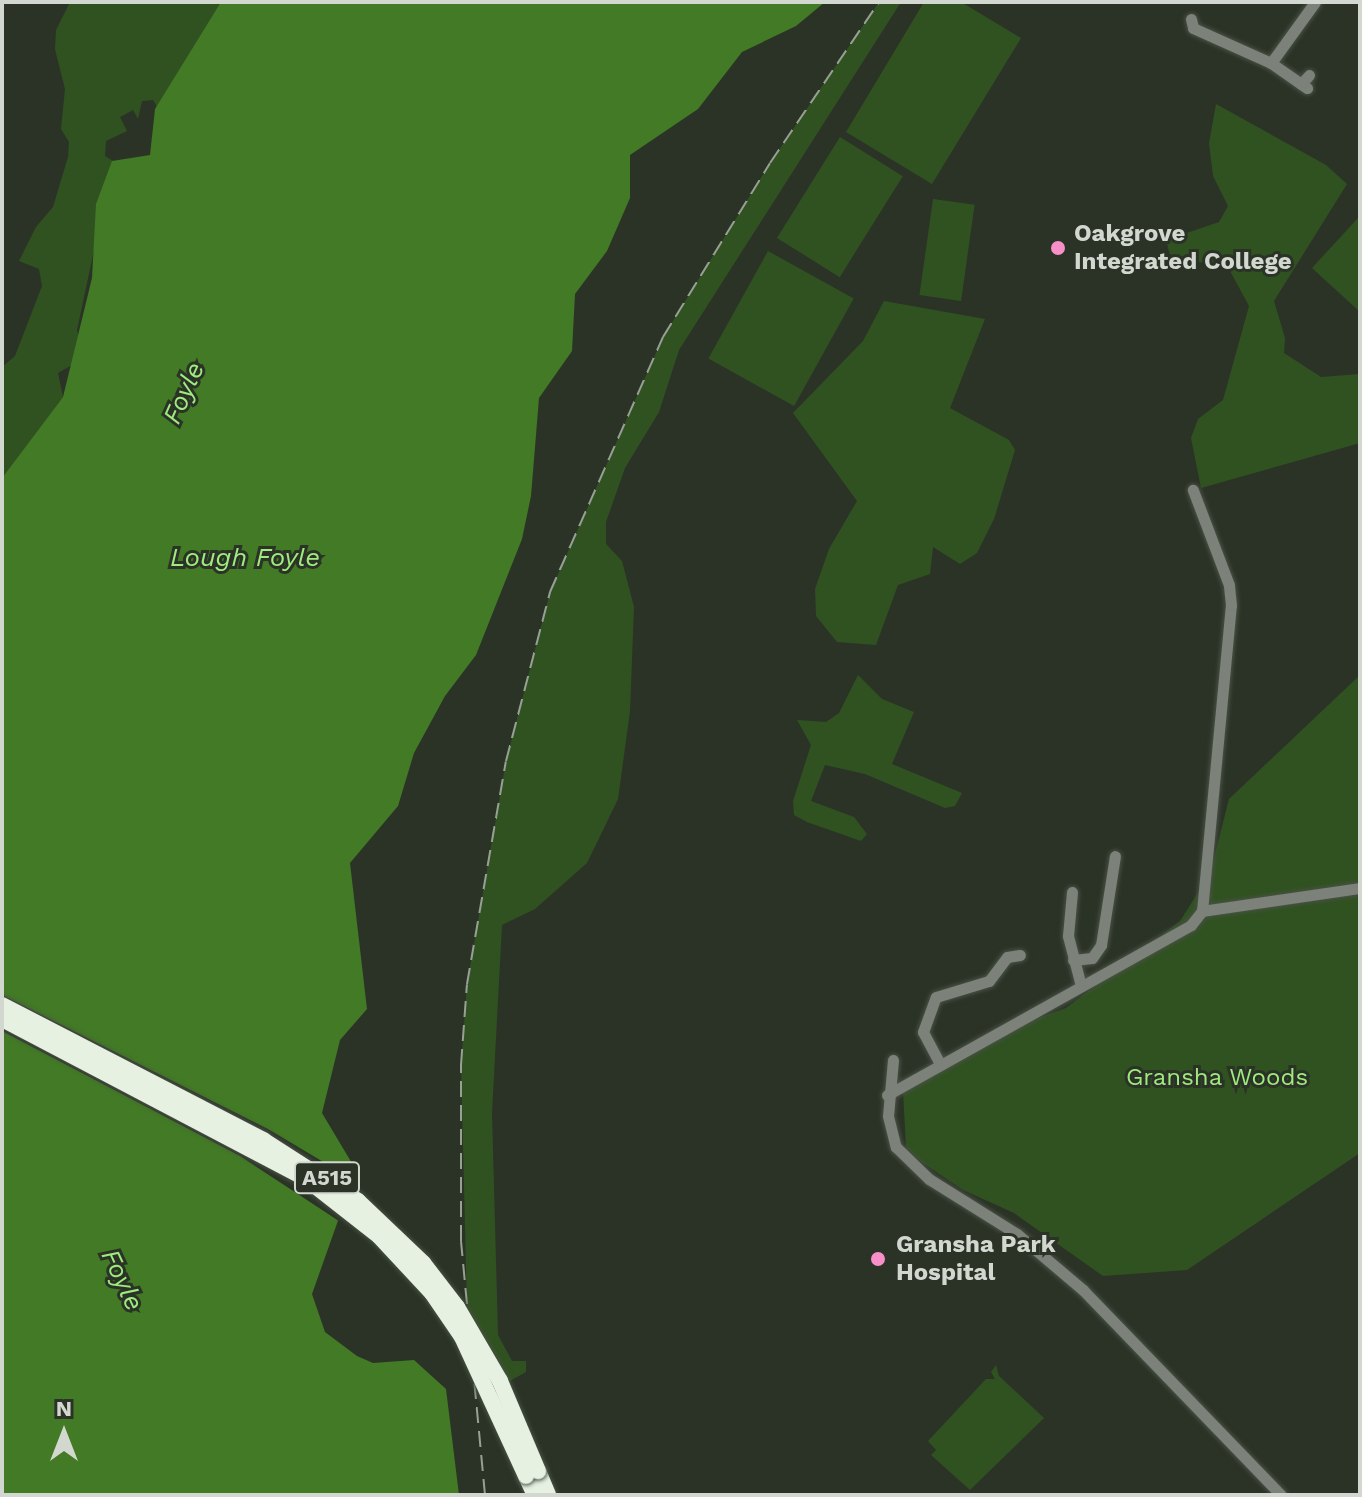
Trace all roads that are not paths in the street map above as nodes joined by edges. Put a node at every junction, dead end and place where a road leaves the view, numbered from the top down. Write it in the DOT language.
graph roads {
  1 [pos="1315,2"];
  2 [pos="1189,26"];
  3 [pos="1275,66"];
  4 [pos="1306,82"];
  5 [pos="1193,490"];
  6 [pos="1115,856"];
  7 [pos="1360,888"];
  8 [pos="1072,892"];
  9 [pos="1202,911"];
  10 [pos="1020,955"];
  11 [pos="1073,960"];
  12 [pos="1081,986"];
  13 [pos="2,1005"];
  14 [pos="2,1019"];
  15 [pos="893,1060"];
  16 [pos="939,1062"];
  17 [pos="887,1095"];
  18 [pos="532,1473"];
  19 [pos="535,1495"];
  20 [pos="548,1495"];
  21 [pos="1281,1495"];
  1 -- 3 [label="street"];
  2 -- 3 [label="street"];
  3 -- 4 [label="street"];
  5 -- 9 [label="street"];
  6 -- 11 [label="street"];
  7 -- 9 [label="street"];
  8 -- 11 [label="street"];
  9 -- 12 [label="street"];
  10 -- 16 [label="street"];
  11 -- 12 [label="street"];
  12 -- 16 [label="street"];
  13 -- 18 [label="highway, A515, bridge"];
  14 -- 18 [label="highway, A515, bridge"];
  15 -- 17 [label="street"];
  16 -- 17 [label="street"];
  17 -- 21 [label="street"];
  18 -- 19 [label="highway, A515"];
  18 -- 20 [label="highway, A515"];
}
